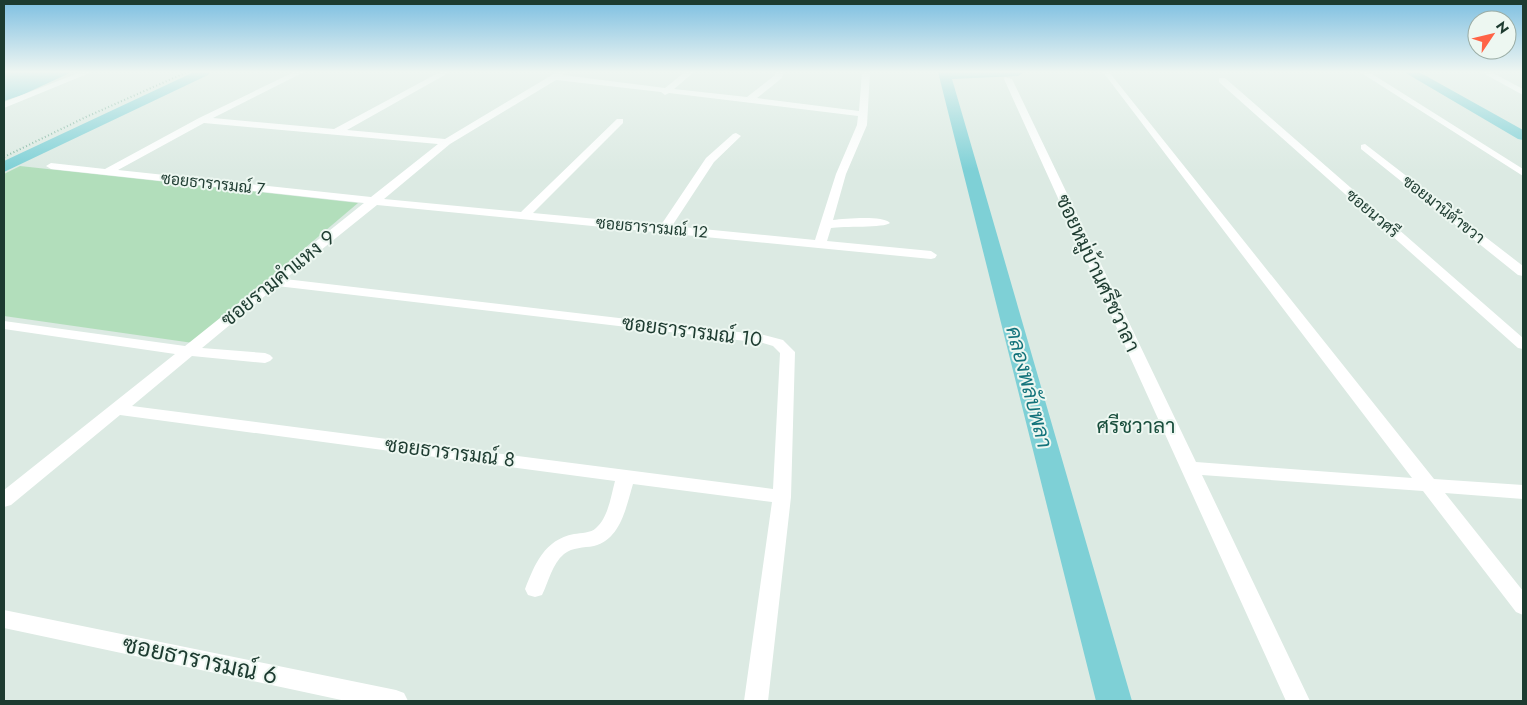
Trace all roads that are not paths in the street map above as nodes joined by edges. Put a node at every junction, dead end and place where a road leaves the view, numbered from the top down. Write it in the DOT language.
graph roads {
  1 [pos="233,105"];
  2 [pos="386,105"];
  3 [pos="509,105"];
  4 [pos="783,105"];
  5 [pos="864,105"];
  6 [pos="1020,105"];
  7 [pos="1132,105"];
  8 [pos="1250,105"];
  9 [pos="1416,105"];
  10 [pos="864,114"];
  11 [pos="202,120"];
  12 [pos="620,121"];
  13 [pos="336,132"];
  14 [pos="736,136"];
  15 [pos="447,142"];
  16 [pos="1365,147"];
  17 [pos="51,166"];
  18 [pos="109,172"];
  19 [pos="1523,173"];
  20 [pos="374,200"];
  21 [pos="524,215"];
  22 [pos="884,223"];
  23 [pos="825,225"];
  24 [pos="664,228"];
  25 [pos="820,243"];
  26 [pos="931,255"];
  27 [pos="1523,272"];
  28 [pos="273,282"];
  29 [pos="4,325"];
  30 [pos="1523,345"];
  31 [pos="188,351"];
  32 [pos="265,358"];
  33 [pos="117,409"];
  34 [pos="1189,468"];
  35 [pos="626,475"];
  36 [pos="1430,486"];
  37 [pos="1523,492"];
  38 [pos="782,497"];
  39 [pos="4,500"];
  40 [pos="535,589"];
  41 [pos="1523,606"];
  42 [pos="4,619"];
  43 [pos="396,701"];
  44 [pos="756,701"];
  45 [pos="1298,701"];
  1 -- 11 [label="street"];
  2 -- 13 [label="street"];
  3 -- 15 [label="street, ซอยรามคำแหง 9"];
  4 -- 10 [label="street"];
  5 -- 10 [label="street"];
  6 -- 34 [label="street, ซอยหมู่บ้านศรีชวาลา"];
  7 -- 36 [label="street"];
  8 -- 30 [label="street, ซอยนวศรี"];
  9 -- 19 [label="street"];
  10 -- 23 [label="street"];
  11 -- 13 [label="street"];
  11 -- 18 [label="street"];
  12 -- 21 [label="street"];
  13 -- 15 [label="street"];
  14 -- 24 [label="street"];
  15 -- 20 [label="street, ซอยรามคำแหง 9"];
  16 -- 27 [label="street, ซอยมานิต้าขวา"];
  17 -- 18 [label="street, ซอยธารารมณ์ 7"];
  18 -- 20 [label="street, ซอยธารารมณ์ 7"];
  20 -- 21 [label="street, ซอยธารารมณ์ 12"];
  20 -- 28 [label="street, ซอยรามคำแหง 9"];
  21 -- 24 [label="street, ซอยธารารมณ์ 12"];
  22 -- 23 [label="street"];
  23 -- 25 [label="street"];
  24 -- 25 [label="street, ซอยธารารมณ์ 12"];
  25 -- 26 [label="street, ซอยธารารมณ์ 12"];
  28 -- 31 [label="street, ซอยรามคำแหง 9"];
  28 -- 38 [label="street, ซอยธารารมณ์ 10"];
  29 -- 31 [label="street"];
  31 -- 32 [label="street"];
  31 -- 33 [label="street, ซอยรามคำแหง 9"];
  33 -- 35 [label="street, ซอยธารารมณ์ 8"];
  33 -- 39 [label="street, ซอยรามคำแหง 9"];
  34 -- 36 [label="street"];
  34 -- 45 [label="street, ซอยหมู่บ้านศรีชวาลา"];
  35 -- 38 [label="street, ซอยธารารมณ์ 8"];
  35 -- 40 [label="street"];
  36 -- 37 [label="street"];
  36 -- 41 [label="street"];
  38 -- 44 [label="street, ซอยธารารมณ์ 10"];
  42 -- 43 [label="street, ซอยธารารมณ์ 6"];
}
